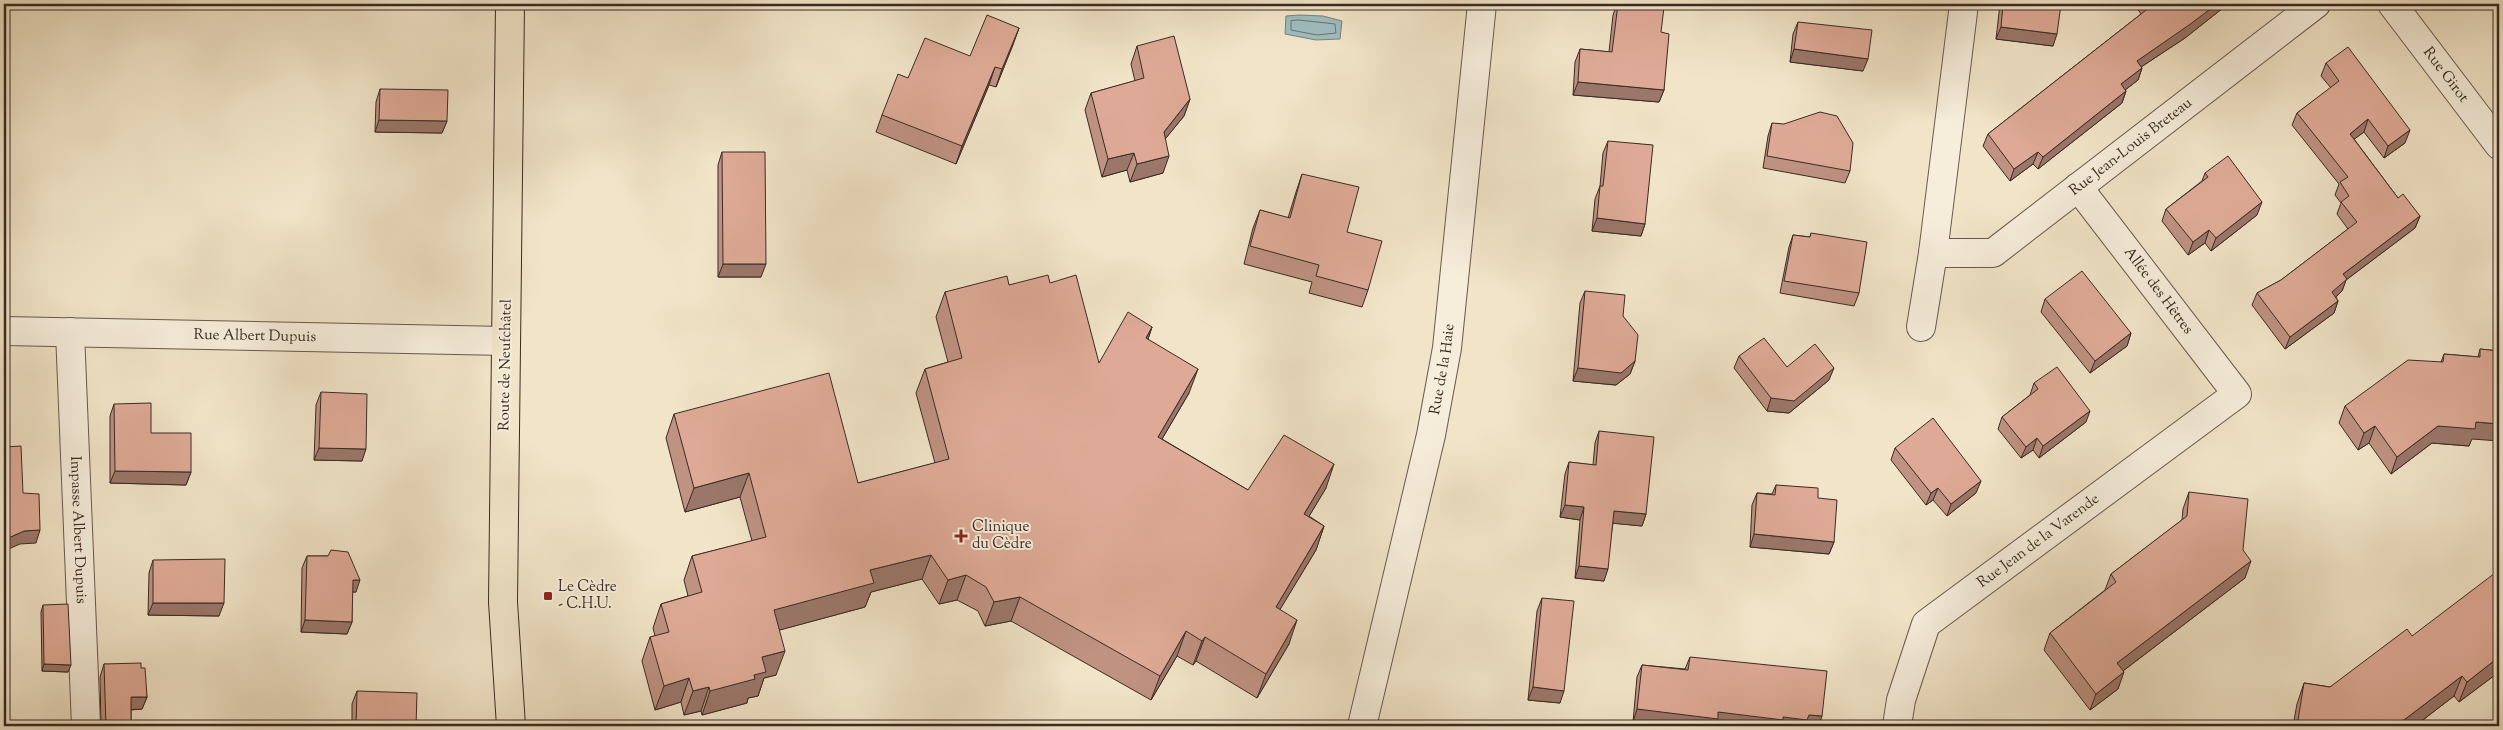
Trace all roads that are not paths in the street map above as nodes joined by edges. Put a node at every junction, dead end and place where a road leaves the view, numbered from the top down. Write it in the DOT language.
graph roads {
  1 [pos="510,4"];
  2 [pos="1482,4"];
  3 [pos="1964,4"];
  4 [pos="2316,4"];
  5 [pos="2392,4"];
  6 [pos="2499,145"];
  7 [pos="2078,187"];
  8 [pos="1933,253"];
  9 [pos="1921,326"];
  10 [pos="4,331"];
  11 [pos="70,332"];
  12 [pos="506,341"];
  13 [pos="2237,394"];
  14 [pos="86,726"];
  15 [pos="511,726"];
  16 [pos="1362,726"];
  17 [pos="1897,726"];
  1 -- 12 [label="main road, Route de Neufchâtel"];
  2 -- 16 [label="street, Rue de la Haie"];
  3 -- 8 [label="street"];
  4 -- 7 [label="street, Rue Jean-Louis Breteau"];
  5 -- 6 [label="street, Rue Girot"];
  7 -- 8 [label="street, Rue Jean-Louis Breteau"];
  7 -- 13 [label="street, Allée des Hêtres"];
  8 -- 9 [label="street"];
  10 -- 11 [label="street, Rue Albert Dupuis"];
  11 -- 12 [label="street, Rue Albert Dupuis"];
  11 -- 14 [label="street, Impasse Albert Dupuis"];
  12 -- 15 [label="main road, Route de Neufchâtel"];
  13 -- 17 [label="street, Rue Jean de la Varende"];
}
